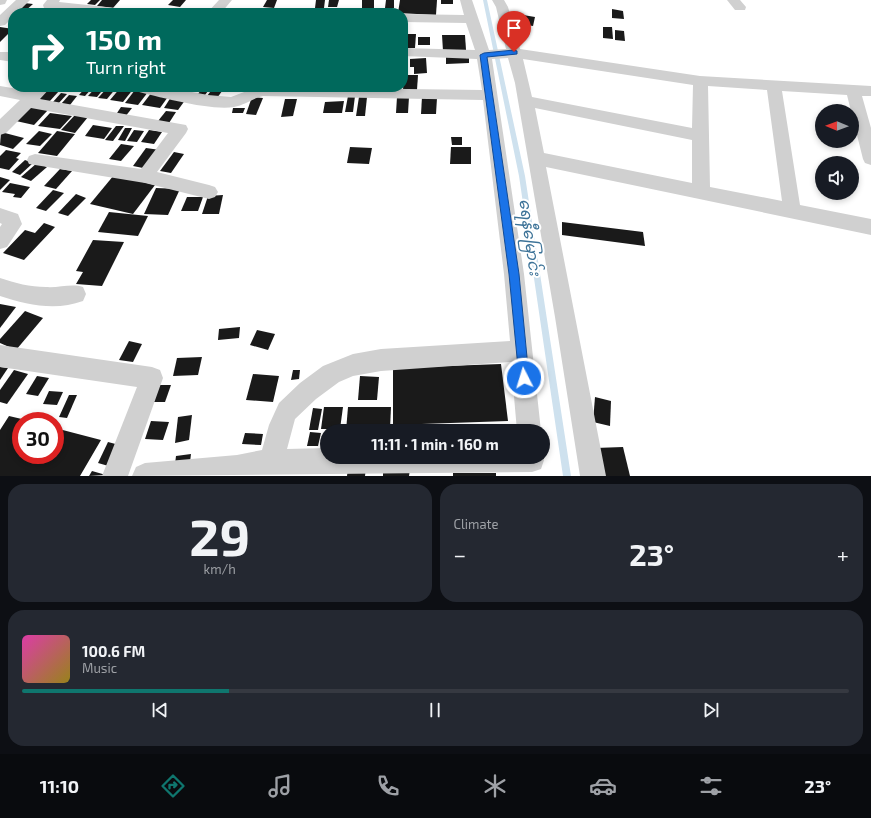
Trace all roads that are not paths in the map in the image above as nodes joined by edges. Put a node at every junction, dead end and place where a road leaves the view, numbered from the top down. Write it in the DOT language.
graph roads {
  1 [pos="24,0"];
  2 [pos="30,0"];
  3 [pos="126,0"];
  4 [pos="226,0"];
  5 [pos="466,0"];
  6 [pos="498,0"];
  7 [pos="52,2"];
  8 [pos="16,8"];
  9 [pos="90,8"];
  10 [pos="119,8"];
  11 [pos="219,8"];
  12 [pos="8,15"];
  13 [pos="408,18"];
  14 [pos="473,19"];
  15 [pos="0,23"];
  16 [pos="408,52"];
  17 [pos="512,53"];
  18 [pos="486,55"];
  19 [pos="700,81"];
  20 [pos="774,85"];
  21 [pos="853,89"];
  22 [pos="871,91"];
  23 [pos="0,92"];
  24 [pos="167,92"];
  25 [pos="256,92"];
  26 [pos="379,92"];
  27 [pos="35,95"];
  28 [pos="490,95"];
  29 [pos="525,101"];
  30 [pos="0,129"];
  31 [pos="701,136"];
  32 [pos="535,158"];
  33 [pos="871,159"];
  34 [pos="35,160"];
  35 [pos="145,176"];
  36 [pos="209,192"];
  37 [pos="701,192"];
  38 [pos="792,211"];
  39 [pos="0,215"];
  40 [pos="871,227"];
  41 [pos="0,241"];
  42 [pos="0,287"];
  43 [pos="76,294"];
  44 [pos="522,351"];
  45 [pos="0,356"];
  46 [pos="528,424"];
  47 [pos="532,464"];
  48 [pos="270,469"];
  49 [pos="115,476"];
  50 [pos="145,476"];
  51 [pos="594,476"];
  1 -- 8 [label="street"];
  2 -- 7 [label="street"];
  3 -- 10 [label="street"];
  4 -- 11 [label="street"];
  5 -- 14 [label="street"];
  6 -- 17 [label="street"];
  7 -- 9 [label="street"];
  12 -- 15 [label="street"];
  13 -- 14 [label="street"];
  14 -- 18 [label="street"];
  16 -- 18 [label="street"];
  17 -- 18 [label="street"];
  17 -- 19 [label="street"];
  17 -- 29 [label="street"];
  18 -- 28 [label="street"];
  19 -- 20 [label="street"];
  19 -- 31 [label="street"];
  20 -- 21 [label="street"];
  20 -- 38 [label="street"];
  21 -- 22 [label="street"];
  21 -- 33 [label="street"];
  23 -- 27 [label="street"];
  24 -- 25 [label="street"];
  26 -- 28 [label="street"];
  27 -- 30 [label="street"];
  27 -- 35 [label="street"];
  28 -- 44 [label="street"];
  29 -- 31 [label="street"];
  29 -- 32 [label="street"];
  31 -- 37 [label="street"];
  32 -- 37 [label="street"];
  32 -- 51 [label="street"];
  34 -- 35 [label="street"];
  35 -- 36 [label="street"];
  37 -- 38 [label="street"];
  38 -- 40 [label="street"];
  39 -- 41 [label="street"];
  42 -- 43 [label="street"];
  44 -- 46 [label="street"];
  44 -- 48 [label="street"];
  45 -- 49 [label="street"];
  47 -- 48 [label="street"];
  48 -- 50 [label="street"];
}
